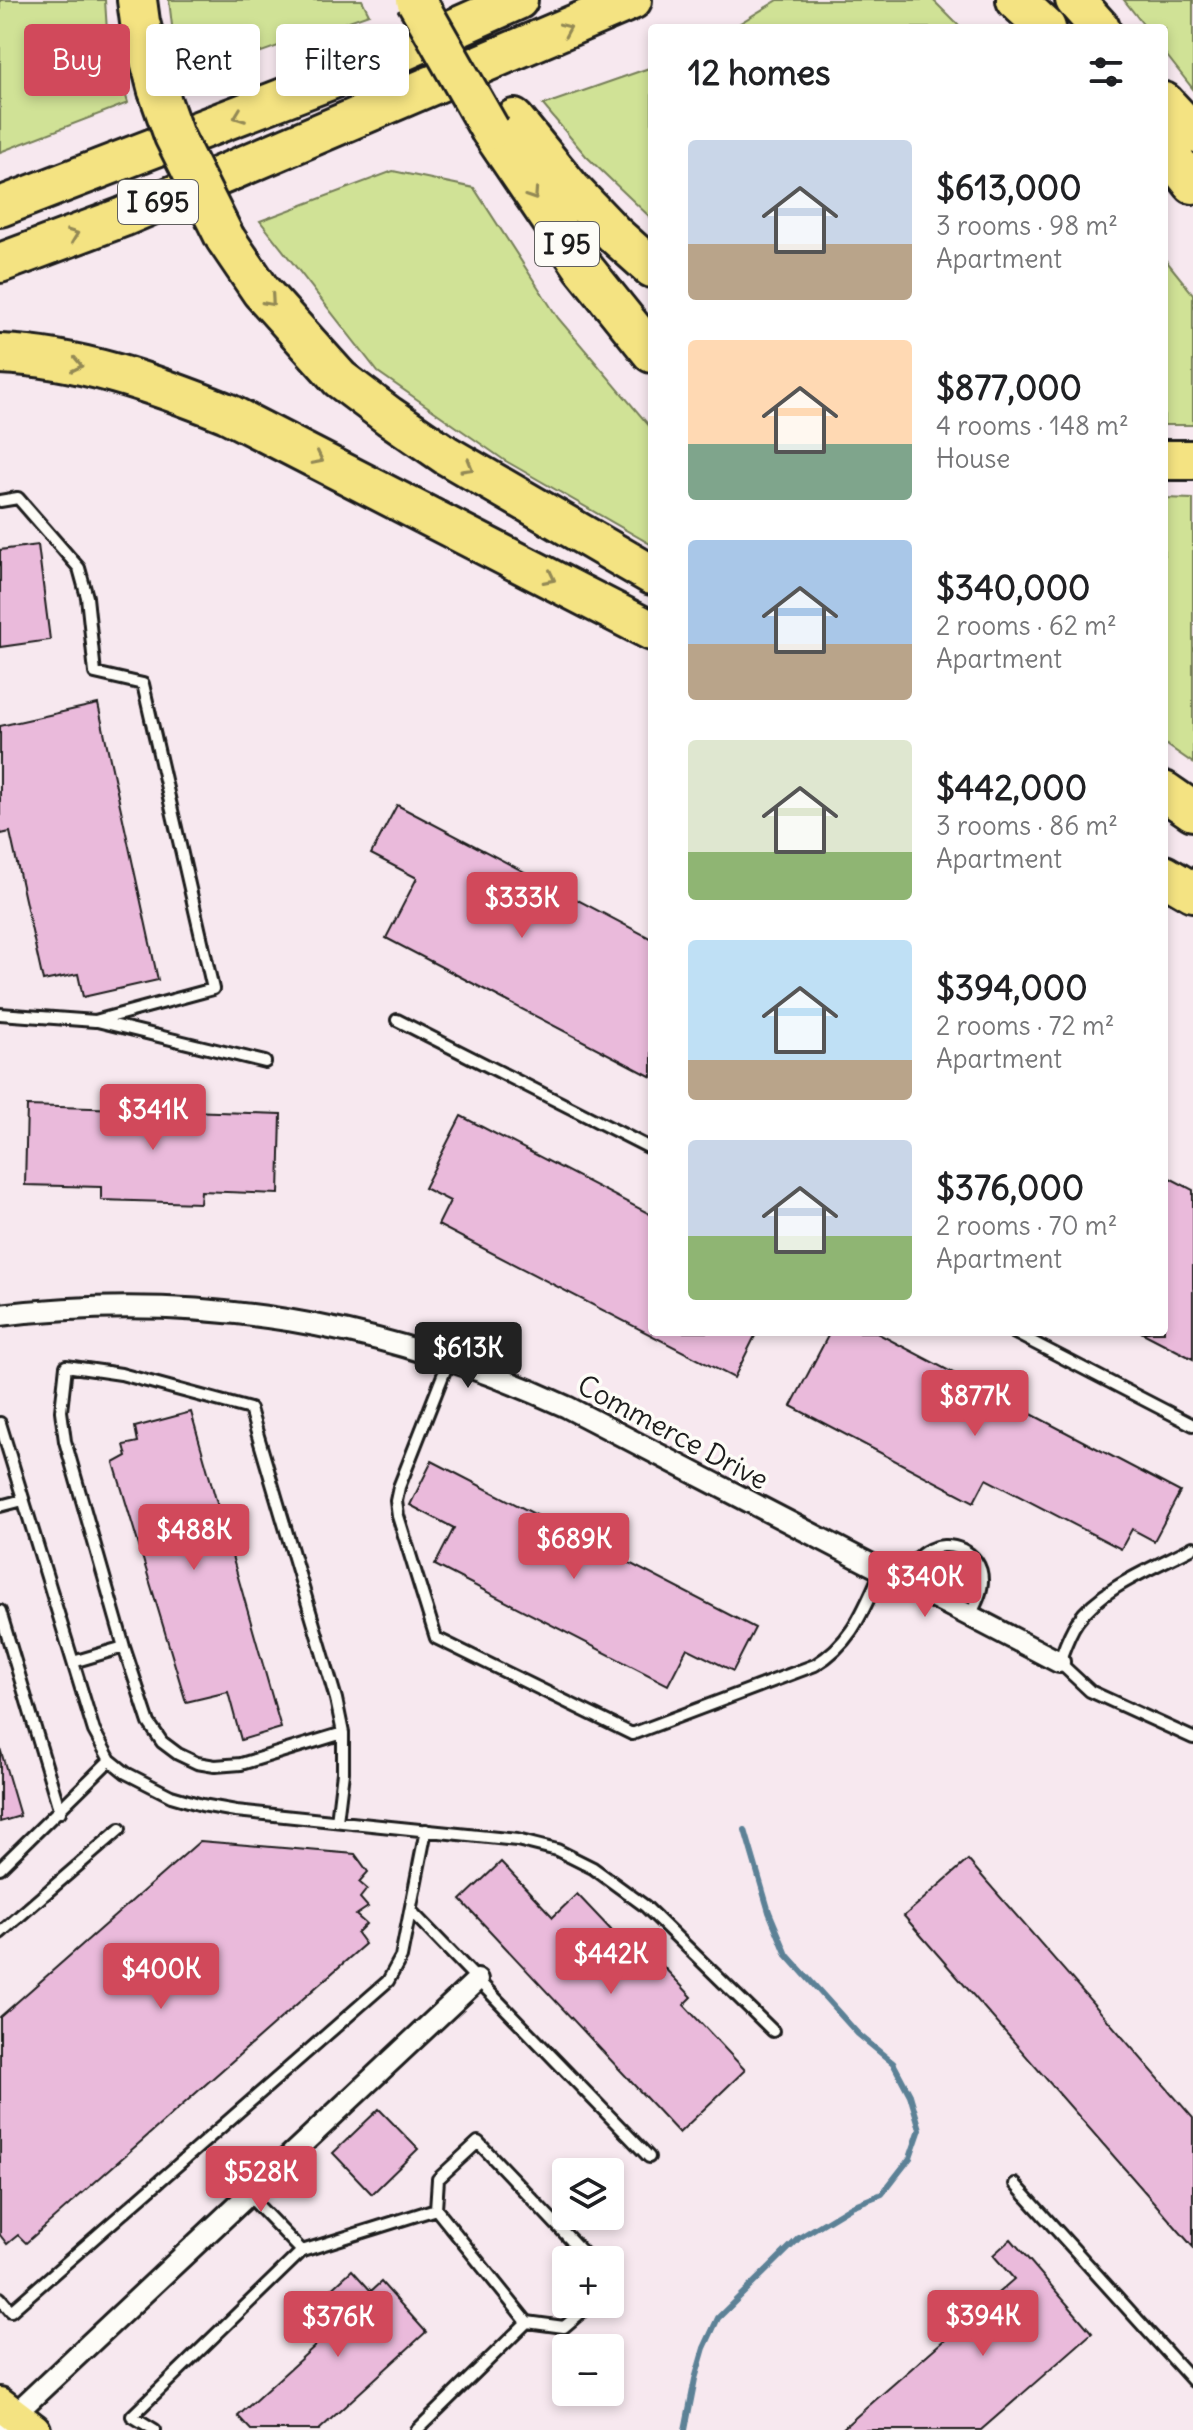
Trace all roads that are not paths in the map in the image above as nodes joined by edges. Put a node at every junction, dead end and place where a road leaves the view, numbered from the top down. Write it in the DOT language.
graph roads {
  1 [pos="137,0"];
  2 [pos="416,0"];
  3 [pos="435,0"];
  4 [pos="518,0"];
  5 [pos="632,0"];
  6 [pos="1016,0"];
  7 [pos="1057,0"];
  8 [pos="1075,0"];
  9 [pos="1042,24"];
  10 [pos="1074,24"];
  11 [pos="1096,24"];
  12 [pos="1168,106"];
  13 [pos="502,124"];
  14 [pos="1193,133"];
  15 [pos="1168,152"];
  16 [pos="1193,184"];
  17 [pos="0,207"];
  18 [pos="0,263"];
  19 [pos="648,264"];
  20 [pos="648,348"];
  21 [pos="0,354"];
  22 [pos="1168,460"];
  23 [pos="1193,460"];
  24 [pos="0,501"];
  25 [pos="648,573"];
  26 [pos="648,629"];
  27 [pos="1168,794"];
  28 [pos="1193,811"];
  29 [pos="1168,877"];
  30 [pos="1193,892"];
  31 [pos="1168,896"];
  32 [pos="1193,909"];
  33 [pos="0,1014"];
  34 [pos="397,1020"];
  35 [pos="95,1021"];
  36 [pos="265,1062"];
  37 [pos="648,1147"];
  38 [pos="0,1315"];
  39 [pos="1021,1336"];
  40 [pos="449,1360"];
  41 [pos="0,1423"];
  42 [pos="1193,1425"];
  43 [pos="23,1500"];
  44 [pos="0,1506"];
  45 [pos="1193,1547"];
  46 [pos="881,1572"];
  47 [pos="901,1582"];
  48 [pos="0,1611"];
  49 [pos="970,1616"];
  50 [pos="124,1647"];
  51 [pos="73,1662"];
  52 [pos="1059,1662"];
  53 [pos="343,1733"];
  54 [pos="1193,1738"];
  55 [pos="110,1760"];
  56 [pos="60,1812"];
  57 [pos="337,1821"];
  58 [pos="120,1829"];
  59 [pos="426,1830"];
  60 [pos="0,1868"];
  61 [pos="411,1911"];
  62 [pos="0,1933"];
  63 [pos="477,1980"];
  64 [pos="773,2031"];
  65 [pos="649,2157"];
  66 [pos="1015,2184"];
  67 [pos="248,2195"];
  68 [pos="436,2209"];
  69 [pos="577,2246"];
  70 [pos="302,2251"];
  71 [pos="0,2298"];
  72 [pos="575,2318"];
  73 [pos="527,2322"];
  74 [pos="1193,2381"];
  75 [pos="12,2419"];
  76 [pos="155,2430"];
  77 [pos="417,2430"];
  1 -- 25 [label="highway, one-way, bridge"];
  2 -- 13 [label="highway, I 95, bridge"];
  3 -- 13 [label="highway"];
  4 -- 17 [label="highway, I 695, one-way"];
  18 -- 5 [label="highway, I 695, one-way"];
  6 -- 9 [label="highway"];
  7 -- 10 [label="highway"];
  8 -- 11 [label="highway"];
  12 -- 14 [label="highway"];
  13 -- 19 [label="highway"];
  13 -- 20 [label="highway, I 95, one-way"];
  15 -- 16 [label="highway"];
  21 -- 26 [label="highway, one-way"];
  22 -- 23 [label="highway"];
  24 -- 35 [label="lane"];
  27 -- 28 [label="highway"];
  29 -- 30 [label="highway"];
  31 -- 32 [label="highway"];
  33 -- 35 [label="lane"];
  34 -- 37 [label="lane"];
  35 -- 36 [label="lane"];
  38 -- 40 [label="street, Commerce Drive"];
  39 -- 42 [label="lane"];
  40 -- 46 [label="street, Commerce Drive"];
  40 -- 46 [label="lane"];
  41 -- 43 [label="lane"];
  43 -- 44 [label="lane"];
  43 -- 51 [label="lane"];
  45 -- 52 [label="lane"];
  46 -- 47 [label="street, Commerce Drive"];
  47 -- 49 [label="street, Commerce Drive"];
  47 -- 49 [label="lane"];
  48 -- 56 [label="lane"];
  49 -- 52 [label="street, Commerce Drive"];
  50 -- 51 [label="lane"];
  50 -- 53 [label="lane"];
  50 -- 53 [label="lane"];
  51 -- 55 [label="lane"];
  52 -- 54 [label="lane"];
  53 -- 57 [label="lane"];
  55 -- 56 [label="lane"];
  55 -- 57 [label="lane"];
  56 -- 60 [label="lane"];
  57 -- 59 [label="lane"];
  58 -- 62 [label="lane"];
  59 -- 61 [label="lane"];
  59 -- 64 [label="lane"];
  61 -- 63 [label="lane"];
  61 -- 71 [label="lane"];
  63 -- 65 [label="lane"];
  63 -- 67 [label="street"];
  66 -- 74 [label="lane"];
  67 -- 70 [label="lane"];
  67 -- 75 [label="street"];
  68 -- 69 [label="lane"];
  68 -- 70 [label="lane"];
  68 -- 73 [label="lane"];
  70 -- 76 [label="lane"];
  72 -- 73 [label="lane"];
  73 -- 77 [label="lane"];
}
